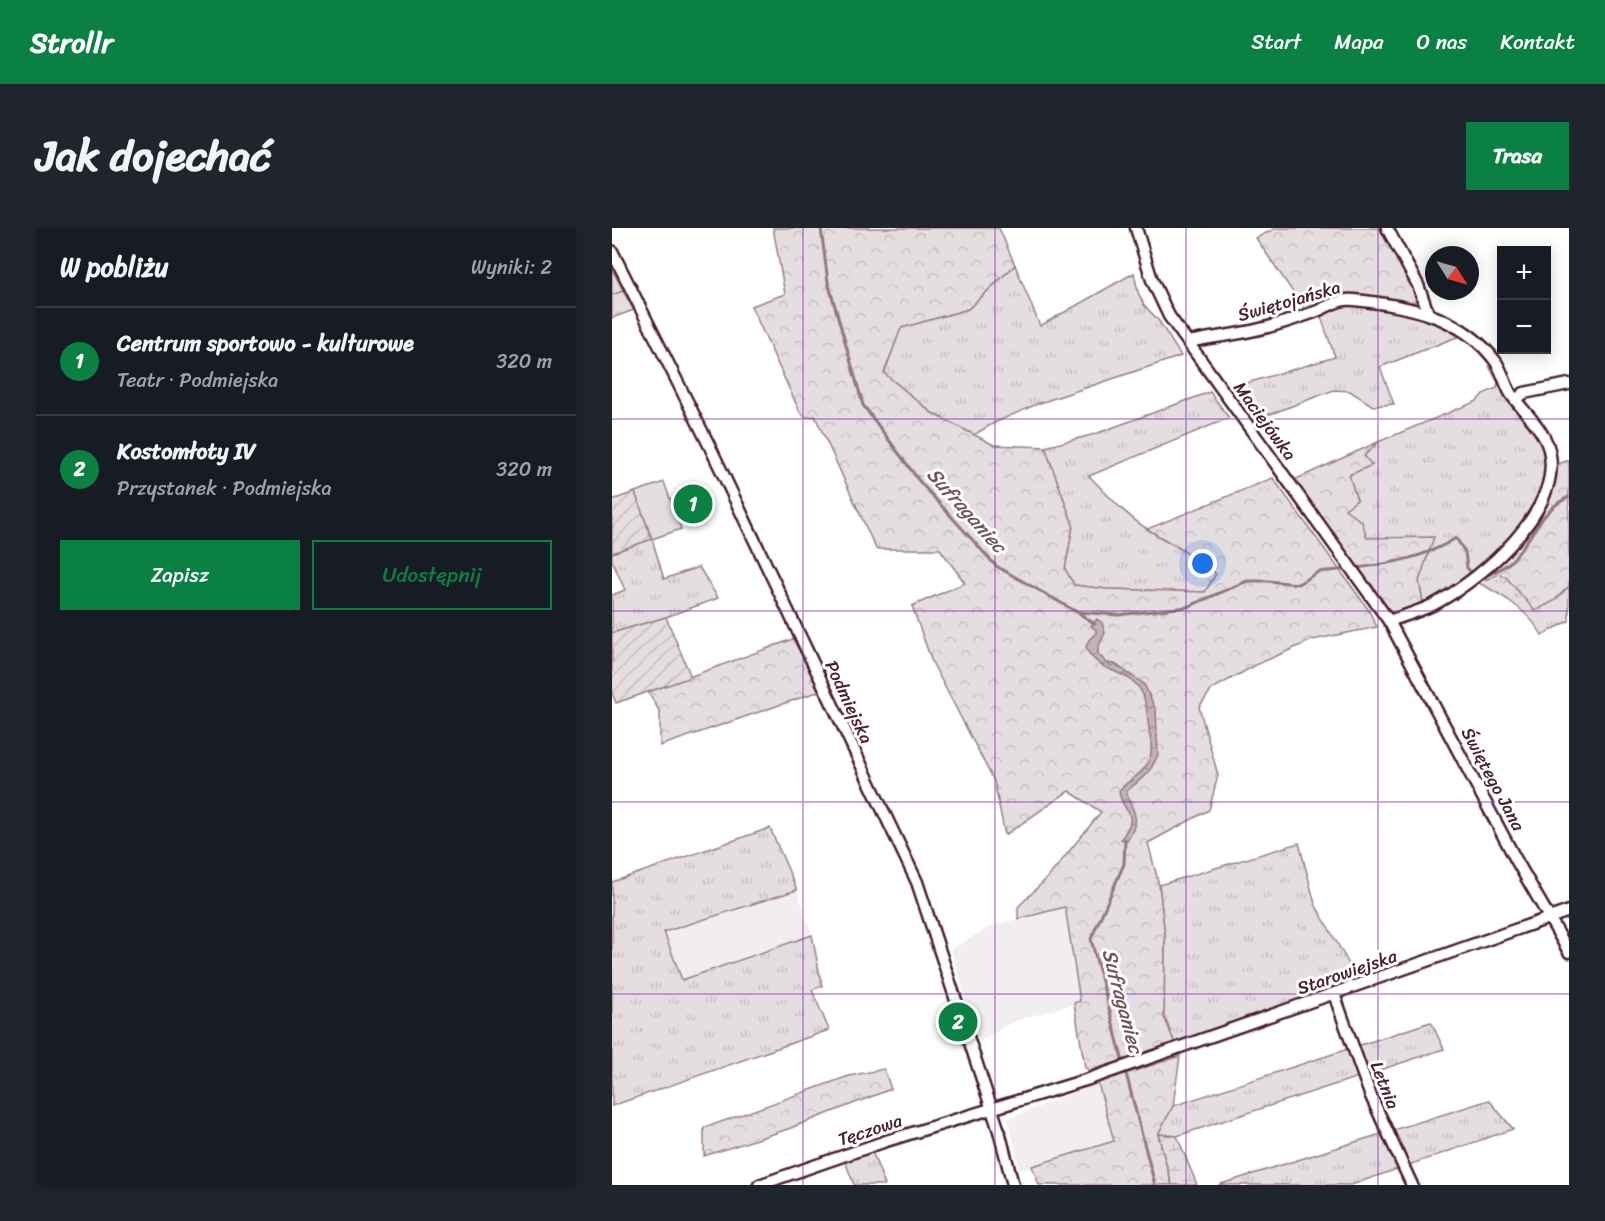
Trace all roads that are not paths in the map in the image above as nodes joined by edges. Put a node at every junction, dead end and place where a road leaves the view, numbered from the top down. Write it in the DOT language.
graph roads {
  1 [pos="1136,228"];
  2 [pos="1387,228"];
  3 [pos="612,251"];
  4 [pos="1428,312"];
  5 [pos="1188,342"];
  6 [pos="1569,384"];
  7 [pos="1516,400"];
  8 [pos="1389,621"];
  9 [pos="1569,911"];
  10 [pos="1549,919"];
  11 [pos="1569,952"];
  12 [pos="1334,994"];
  13 [pos="992,1110"];
  14 [pos="759,1185"];
  15 [pos="1013,1185"];
  16 [pos="1412,1185"];
  1 -- 5 [label="street, Maciejówka"];
  2 -- 4 [label="street"];
  3 -- 13 [label="street, Podmiejska"];
  4 -- 5 [label="street, Świętojańska"];
  4 -- 7 [label="street, Świętojańska"];
  5 -- 8 [label="street, Maciejówka"];
  6 -- 7 [label="street"];
  7 -- 8 [label="street, Świętojańska"];
  8 -- 10 [label="street, Świętego Jana"];
  9 -- 10 [label="street, Starowiejska"];
  10 -- 11 [label="street, Świętego Jana"];
  10 -- 12 [label="street, Starowiejska"];
  12 -- 13 [label="street, Starowiejska"];
  12 -- 16 [label="street, Letnia"];
  13 -- 14 [label="street, Tęczowa"];
  13 -- 15 [label="street, Podmiejska"];
}
